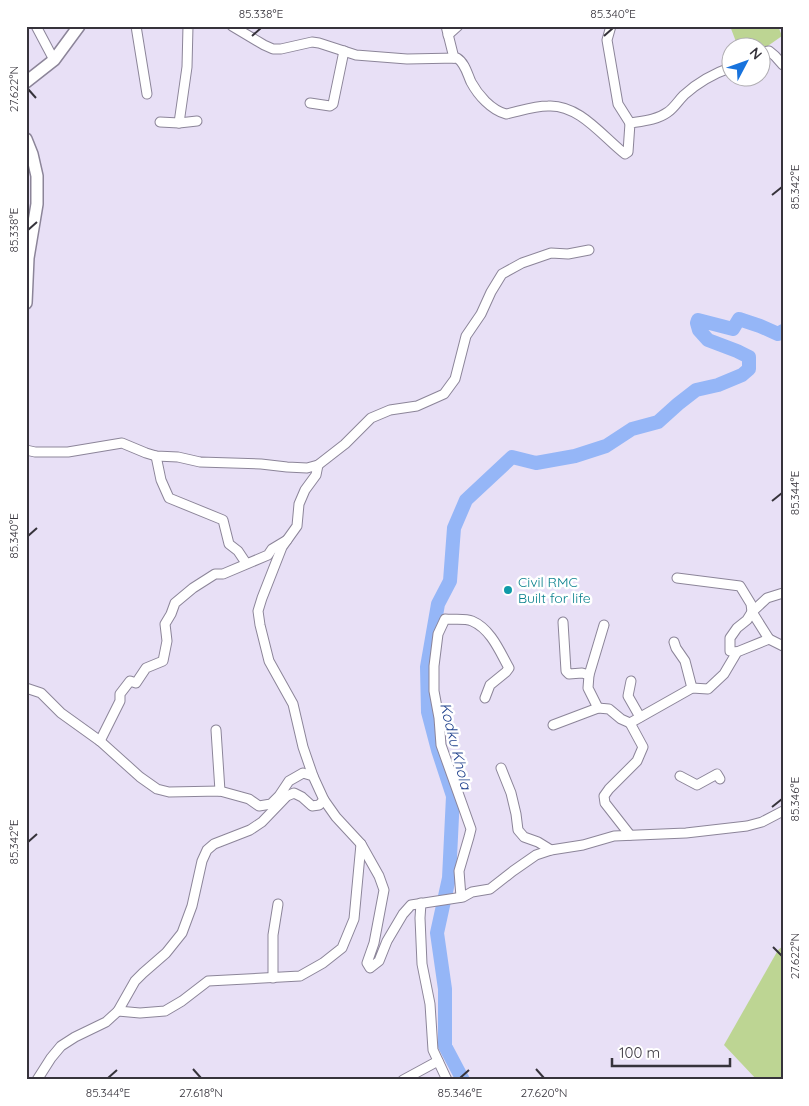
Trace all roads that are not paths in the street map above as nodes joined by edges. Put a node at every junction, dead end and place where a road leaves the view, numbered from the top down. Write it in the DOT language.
graph roads {
  1 [pos="36,26"];
  2 [pos="79,26"];
  3 [pos="136,26"];
  4 [pos="188,26"];
  5 [pos="232,26"];
  6 [pos="458,26"];
  7 [pos="611,26"];
  8 [pos="447,30"];
  9 [pos="344,51"];
  10 [pos="772,54"];
  11 [pos="454,58"];
  12 [pos="54,60"];
  13 [pos="783,65"];
  14 [pos="722,71"];
  15 [pos="26,82"];
  16 [pos="147,94"];
  17 [pos="310,104"];
  18 [pos="197,121"];
  19 [pos="160,122"];
  20 [pos="180,122"];
  21 [pos="630,123"];
  22 [pos="27,141"];
  23 [pos="589,250"];
  24 [pos="26,303"];
  25 [pos="26,450"];
  26 [pos="156,456"];
  27 [pos="318,465"];
  28 [pos="287,540"];
  29 [pos="246,563"];
  30 [pos="677,578"];
  31 [pos="783,593"];
  32 [pos="752,612"];
  33 [pos="563,622"];
  34 [pos="604,624"];
  35 [pos="769,639"];
  36 [pos="674,642"];
  37 [pos="783,646"];
  38 [pos="737,652"];
  39 [pos="588,675"];
  40 [pos="630,681"];
  41 [pos="26,688"];
  42 [pos="692,688"];
  43 [pos="485,698"];
  44 [pos="598,708"];
  45 [pos="640,717"];
  46 [pos="630,723"];
  47 [pos="554,725"];
  48 [pos="216,730"];
  49 [pos="100,741"];
  50 [pos="501,768"];
  51 [pos="313,776"];
  52 [pos="680,776"];
  53 [pos="720,779"];
  54 [pos="220,792"];
  55 [pos="324,800"];
  56 [pos="783,811"];
  57 [pos="630,835"];
  58 [pos="361,844"];
  59 [pos="551,850"];
  60 [pos="457,898"];
  61 [pos="421,903"];
  62 [pos="278,904"];
  63 [pos="273,978"];
  64 [pos="118,1011"];
  65 [pos="438,1061"];
  66 [pos="37,1080"];
  67 [pos="403,1080"];
  68 [pos="447,1080"];
  1 -- 12 [label="street"];
  2 -- 12 [label="street"];
  3 -- 16 [label="street"];
  4 -- 20 [label="street"];
  5 -- 9 [label="street"];
  6 -- 8 [label="street"];
  7 -- 21 [label="street"];
  8 -- 11 [label="street"];
  9 -- 11 [label="street"];
  9 -- 17 [label="street"];
  10 -- 13 [label="street"];
  11 -- 21 [label="street"];
  12 -- 15 [label="street"];
  14 -- 21 [label="street"];
  18 -- 20 [label="street"];
  19 -- 20 [label="street"];
  22 -- 24 [label="street"];
  23 -- 27 [label="street"];
  25 -- 26 [label="street"];
  26 -- 27 [label="street"];
  26 -- 29 [label="street"];
  27 -- 28 [label="street"];
  28 -- 29 [label="street"];
  28 -- 51 [label="street"];
  29 -- 49 [label="street"];
  30 -- 32 [label="street"];
  31 -- 32 [label="street"];
  32 -- 35 [label="street"];
  32 -- 38 [label="street"];
  33 -- 39 [label="street"];
  34 -- 39 [label="street"];
  35 -- 37 [label="street"];
  35 -- 38 [label="street"];
  36 -- 42 [label="street"];
  38 -- 42 [label="street"];
  39 -- 44 [label="street"];
  40 -- 45 [label="street"];
  41 -- 49 [label="street"];
  42 -- 45 [label="street"];
  43 -- 60 [label="street"];
  44 -- 46 [label="street"];
  44 -- 47 [label="street"];
  45 -- 46 [label="street"];
  46 -- 57 [label="street"];
  48 -- 54 [label="street"];
  49 -- 54 [label="street"];
  50 -- 59 [label="street"];
  51 -- 54 [label="street"];
  51 -- 55 [label="street"];
  52 -- 53 [label="street"];
  55 -- 58 [label="street"];
  55 -- 64 [label="street"];
  56 -- 57 [label="street"];
  57 -- 59 [label="street"];
  58 -- 61 [label="street"];
  58 -- 63 [label="street"];
  59 -- 60 [label="street"];
  60 -- 61 [label="street"];
  61 -- 65 [label="street"];
  62 -- 63 [label="street"];
  63 -- 64 [label="street"];
  64 -- 66 [label="street"];
  65 -- 67 [label="street"];
  65 -- 68 [label="street"];
}
